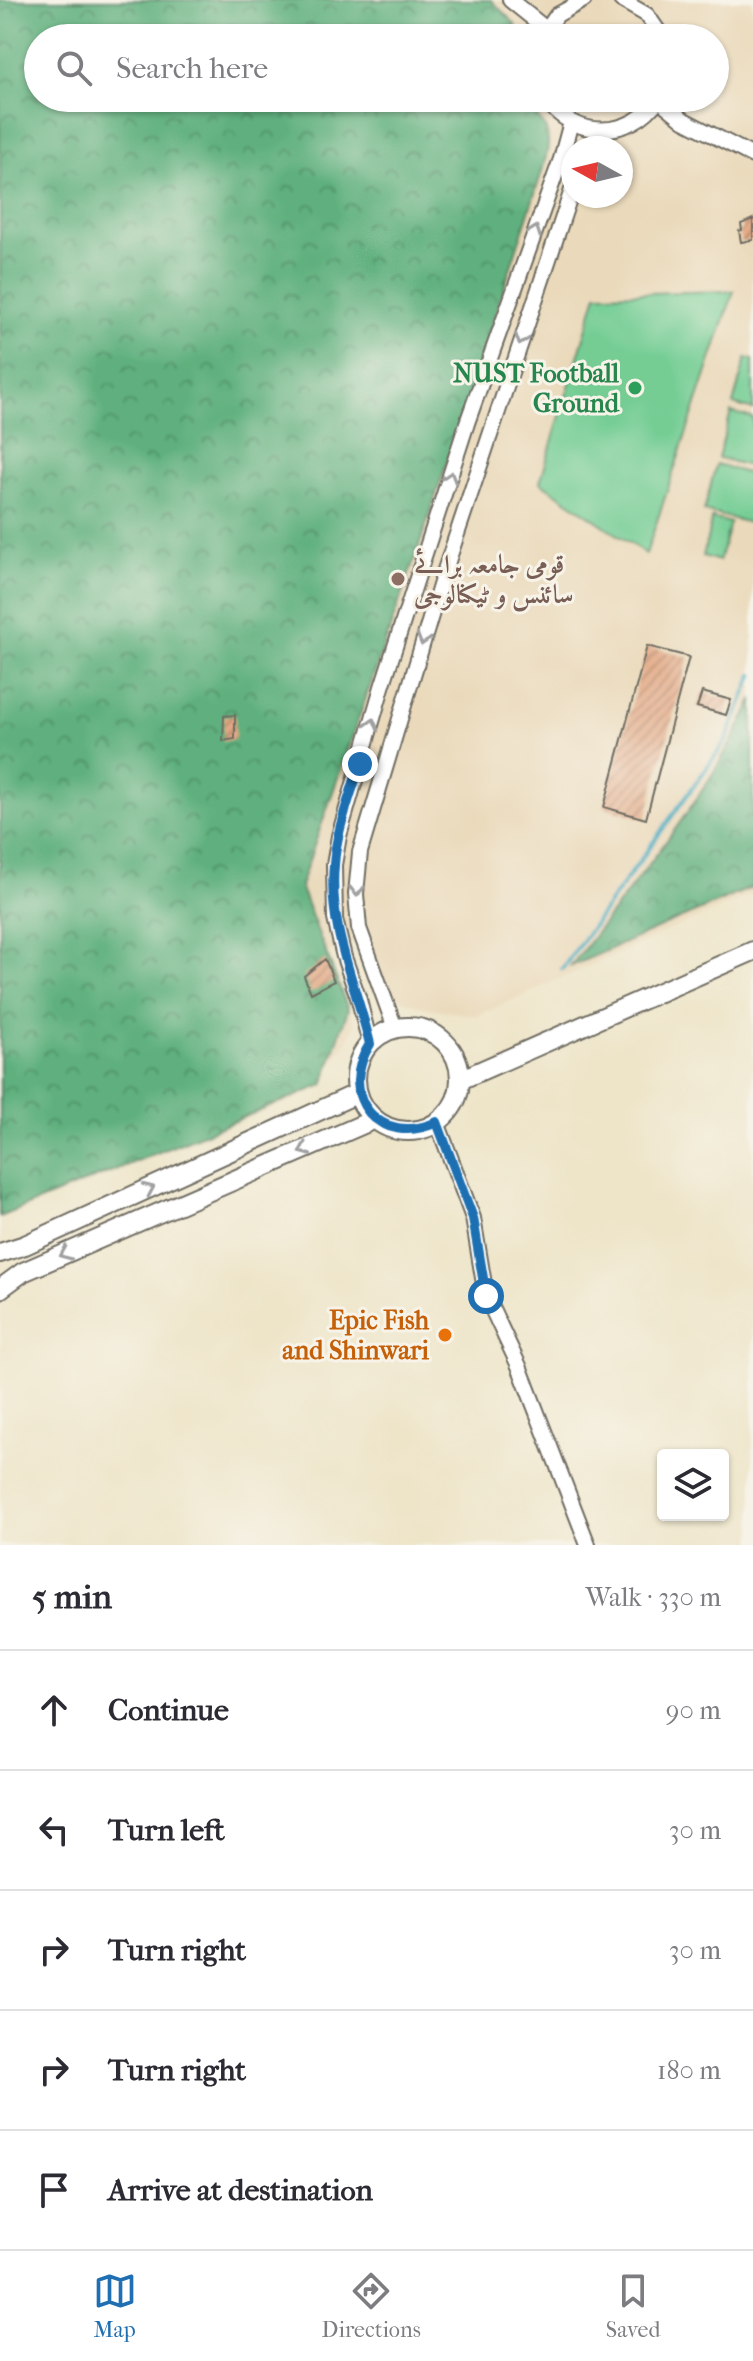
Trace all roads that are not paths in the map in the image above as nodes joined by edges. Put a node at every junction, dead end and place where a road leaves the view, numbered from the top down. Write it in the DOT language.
graph roads {
  1 [pos="510,0"];
  2 [pos="584,0"];
  3 [pos="621,0"];
  4 [pos="535,24"];
  5 [pos="551,24"];
  6 [pos="653,24"];
  7 [pos="558,112"];
  8 [pos="647,112"];
  9 [pos="674,112"];
  10 [pos="571,122"];
  11 [pos="603,130"];
  12 [pos="599,136"];
  13 [pos="753,156"];
  14 [pos="566,208"];
  15 [pos="420,573"];
  16 [pos="442,579"];
  17 [pos="753,951"];
  18 [pos="395,1028"];
  19 [pos="370,1044"];
  20 [pos="460,1080"];
  21 [pos="358,1093"];
  22 [pos="375,1119"];
  23 [pos="437,1122"];
  24 [pos="0,1253"];
  25 [pos="0,1289"];
  26 [pos="588,1545"];
  1 -- 4 [label="street"];
  2 -- 5 [label="street"];
  3 -- 6 [label="street"];
  7 -- 10 [label="street"];
  8 -- 11 [label="street"];
  9 -- 13 [label="street"];
  10 -- 11 [label="street"];
  15 -- 10 [label="street, one-way"];
  11 -- 12 [label="street"];
  14 -- 16 [label="street, one-way"];
  15 -- 16 [label="street"];
  19 -- 15 [label="street, one-way"];
  16 -- 18 [label="street, one-way"];
  17 -- 20 [label="main road"];
  18 -- 19 [label="main road"];
  18 -- 20 [label="main road"];
  19 -- 21 [label="main road"];
  20 -- 23 [label="main road"];
  21 -- 22 [label="main road"];
  24 -- 21 [label="main road, one-way"];
  22 -- 23 [label="main road"];
  22 -- 25 [label="main road, one-way"];
  23 -- 26 [label="street"];
}
